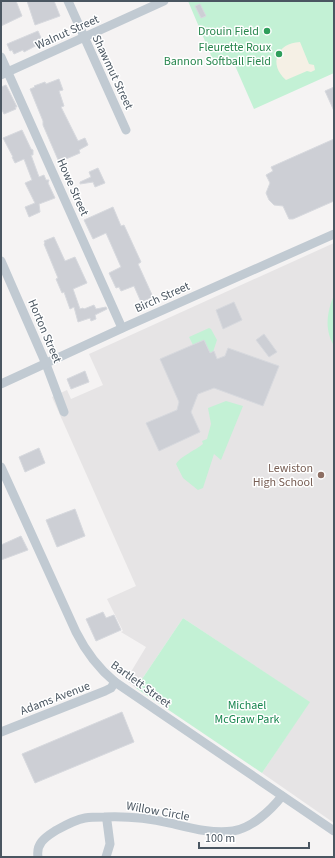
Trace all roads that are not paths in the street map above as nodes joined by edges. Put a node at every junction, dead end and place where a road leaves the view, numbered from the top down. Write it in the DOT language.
graph roads {
  1 [pos="68,1"];
  2 [pos="161,2"];
  3 [pos="84,37"];
  4 [pos="1,57"];
  5 [pos="4,73"];
  6 [pos="126,130"];
  7 [pos="334,234"];
  8 [pos="1,261"];
  9 [pos="122,328"];
  10 [pos="46,364"];
  11 [pos="1,384"];
  12 [pos="64,412"];
  13 [pos="1,467"];
  14 [pos="115,682"];
  15 [pos="1,732"];
  16 [pos="282,796"];
  17 [pos="107,821"];
  18 [pos="334,831"];
  19 [pos="38,857"];
  20 [pos="106,857"];
  1 -- 3 [label="street, Shawmut Street"];
  2 -- 3 [label="street, Walnut Street"];
  3 -- 5 [label="street, Walnut Street"];
  3 -- 6 [label="street, Shawmut Street"];
  4 -- 5 [label="street, Howe Street"];
  5 -- 9 [label="street, Howe Street"];
  7 -- 9 [label="street, Birch Street"];
  8 -- 10 [label="street, Horton Street"];
  9 -- 10 [label="street, Birch Street"];
  10 -- 11 [label="street, Birch Street"];
  10 -- 12 [label="street, Horton Street"];
  13 -- 14 [label="street, Bartlett Street"];
  14 -- 15 [label="street, Adams Avenue"];
  14 -- 16 [label="street, Bartlett Street"];
  16 -- 18 [label="street, Bartlett Street"];
  16 -- 19 [label="street, Willow Circle"];
  17 -- 20 [label="street"];
}
